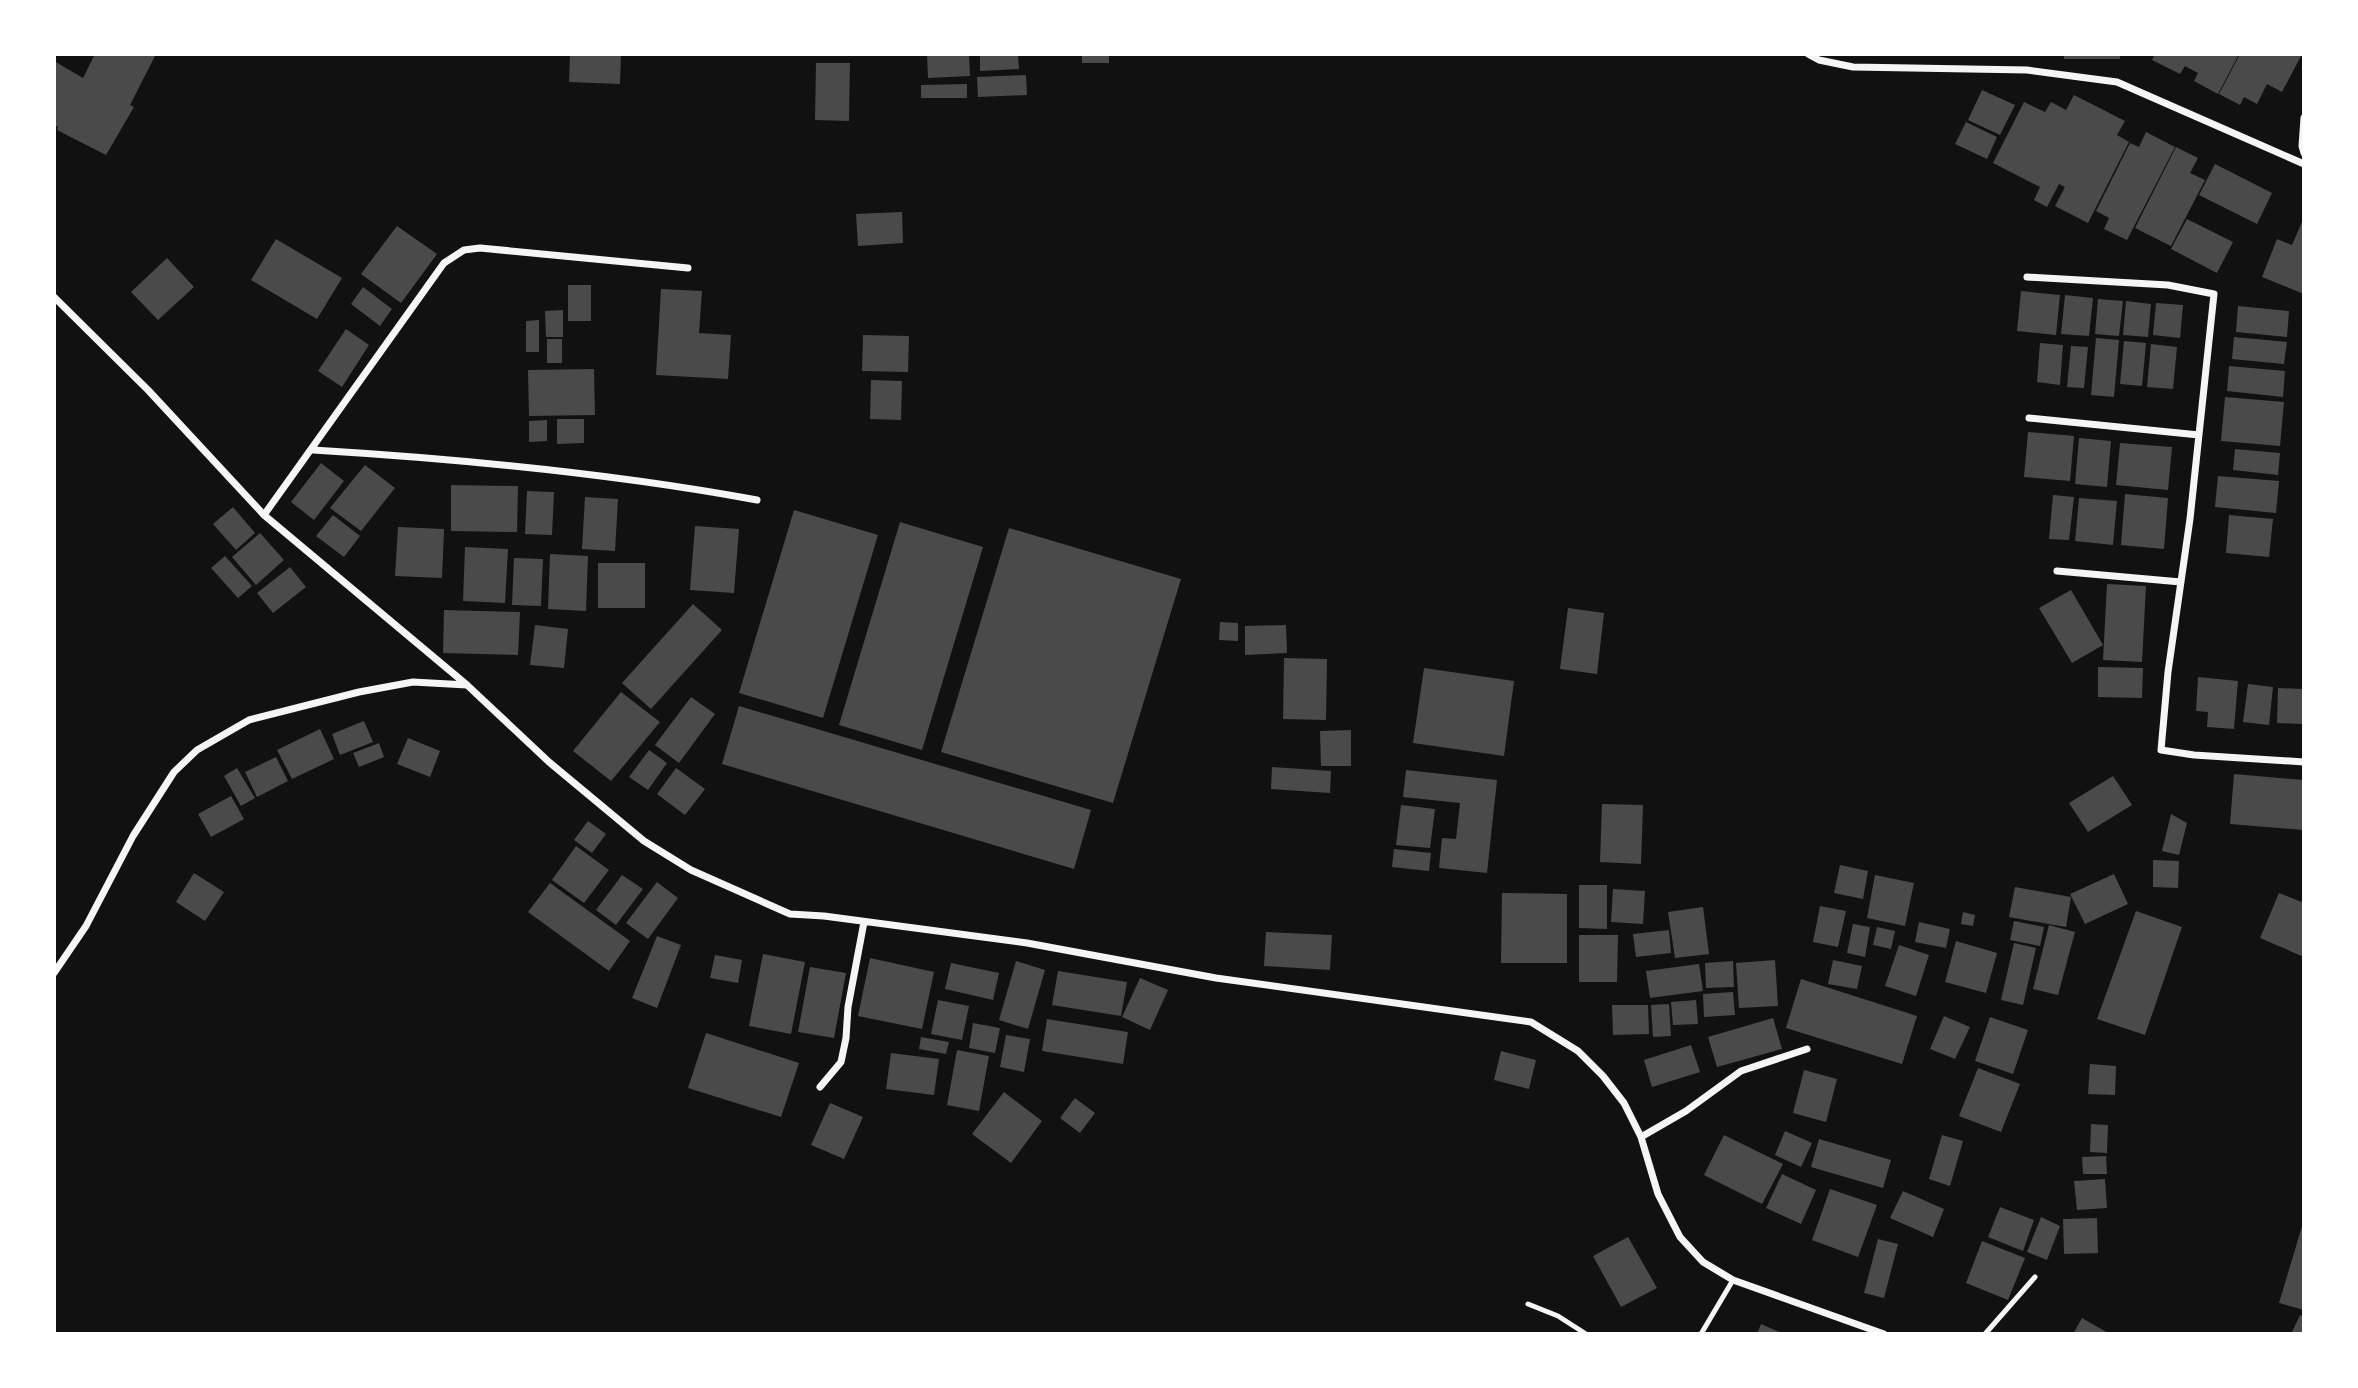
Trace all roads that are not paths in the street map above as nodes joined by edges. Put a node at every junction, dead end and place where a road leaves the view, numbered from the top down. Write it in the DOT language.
graph roads {
  1 [pos="1808,54"];
  2 [pos="2304,118"];
  3 [pos="2304,153"];
  4 [pos="2304,164"];
  5 [pos="688,268"];
  6 [pos="2027,277"];
  7 [pos="54,297"];
  8 [pos="2029,418"];
  9 [pos="2199,435"];
  10 [pos="313,450"];
  11 [pos="758,500"];
  12 [pos="264,515"];
  13 [pos="2057,571"];
  14 [pos="2181,582"];
  15 [pos="467,684"];
  16 [pos="2304,762"];
  17 [pos="864,922"];
  18 [pos="54,973"];
  19 [pos="1807,1049"];
  20 [pos="820,1087"];
  21 [pos="1641,1137"];
  22 [pos="2035,1277"];
  23 [pos="1733,1280"];
  24 [pos="1528,1304"];
  25 [pos="1586,1334"];
  26 [pos="1701,1334"];
  27 [pos="1883,1334"];
  28 [pos="1985,1334"];
  1 -- 4 [label="street"];
  2 -- 3 [label="street"];
  5 -- 10 [label="street"];
  6 -- 9 [label="street"];
  7 -- 12 [label="street"];
  8 -- 9 [label="street"];
  9 -- 14 [label="street"];
  10 -- 11 [label="street"];
  10 -- 12 [label="street"];
  12 -- 15 [label="street"];
  13 -- 14 [label="street"];
  14 -- 16 [label="street"];
  15 -- 17 [label="street"];
  15 -- 18 [label="street"];
  17 -- 20 [label="street"];
  17 -- 21 [label="street"];
  19 -- 21 [label="street"];
  21 -- 23 [label="street"];
  22 -- 28 [label="lane"];
  23 -- 26 [label="lane"];
  23 -- 27 [label="street"];
  24 -- 25 [label="lane"];
}
